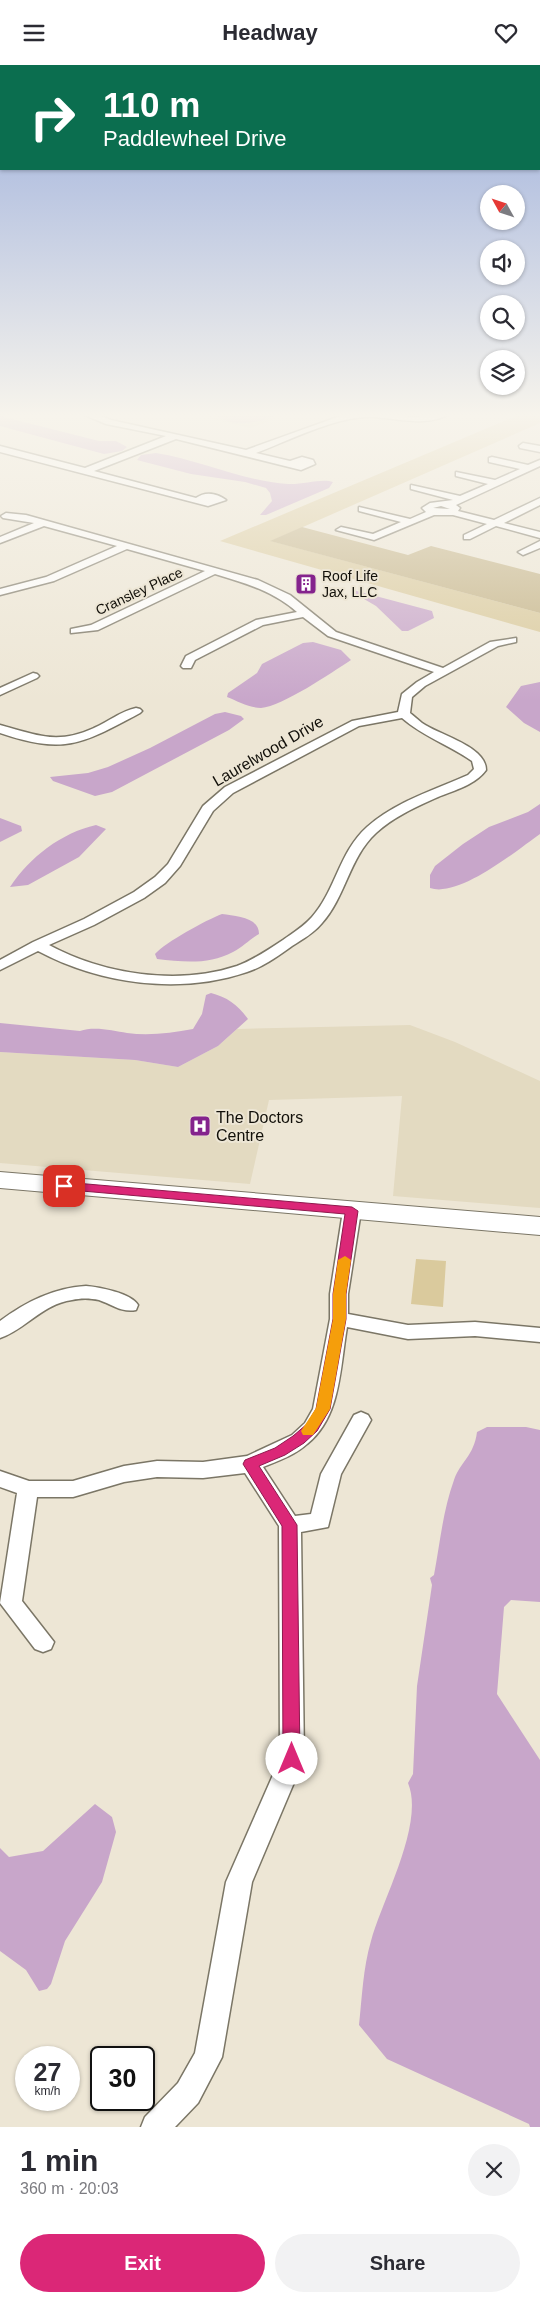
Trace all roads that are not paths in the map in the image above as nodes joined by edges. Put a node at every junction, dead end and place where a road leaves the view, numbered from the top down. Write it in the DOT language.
graph roads {
  1 [pos="362,509"];
  2 [pos="428,509"];
  3 [pos="455,509"];
  4 [pos="524,509"];
  5 [pos="6,516"];
  6 [pos="412,522"];
  7 [pos="43,523"];
  8 [pos="496,523"];
  9 [pos="342,531"];
  10 [pos="540,535"];
  11 [pos="467,537"];
  12 [pos="0,540"];
  13 [pos="540,540"];
  14 [pos="540,544"];
  15 [pos="126,546"];
  16 [pos="523,552"];
  17 [pos="214,571"];
  18 [pos="0,592"];
  19 [pos="306,613"];
  20 [pos="75,631"];
  21 [pos="512,640"];
  22 [pos="187,666"];
  23 [pos="445,671"];
  24 [pos="33,676"];
  25 [pos="0,692"];
  26 [pos="136,711"];
  27 [pos="404,714"];
  28 [pos="0,729"];
  29 [pos="38,945"];
  30 [pos="0,966"];
  31 [pos="0,1180"];
  32 [pos="352,1211"];
  33 [pos="540,1226"];
  34 [pos="129,1305"];
  35 [pos="339,1319"];
  36 [pos="0,1331"];
  37 [pos="540,1335"];
  38 [pos="361,1420"];
  39 [pos="250,1464"];
  40 [pos="0,1479"];
  41 [pos="28,1489"];
  42 [pos="290,1525"];
  43 [pos="43,1642"];
  44 [pos="155,2127"];
  1 -- 6 [label="street"];
  2 -- 6 [label="street"];
  3 -- 8 [label="street"];
  4 -- 8 [label="street"];
  5 -- 7 [label="street"];
  6 -- 9 [label="street"];
  7 -- 12 [label="street"];
  7 -- 15 [label="street"];
  8 -- 10 [label="street"];
  8 -- 11 [label="street"];
  10 -- 13 [label="street"];
  14 -- 16 [label="street"];
  15 -- 17 [label="street"];
  15 -- 18 [label="street"];
  17 -- 19 [label="street"];
  17 -- 20 [label="street, Cransley Place"];
  19 -- 22 [label="street"];
  19 -- 23 [label="street"];
  21 -- 23 [label="street"];
  23 -- 27 [label="street"];
  24 -- 25 [label="street"];
  26 -- 28 [label="street"];
  27 -- 29 [label="street, Laurelwood Drive"];
  27 -- 29 [label="street"];
  29 -- 30 [label="street, Laurelwood Drive"];
  31 -- 32 [label="main road"];
  32 -- 33 [label="main road"];
  32 -- 35 [label="street"];
  34 -- 36 [label="street"];
  35 -- 37 [label="street"];
  35 -- 39 [label="street"];
  38 -- 42 [label="street"];
  39 -- 41 [label="street"];
  39 -- 42 [label="street"];
  40 -- 41 [label="street"];
  41 -- 43 [label="street"];
  42 -- 44 [label="street"];
}
